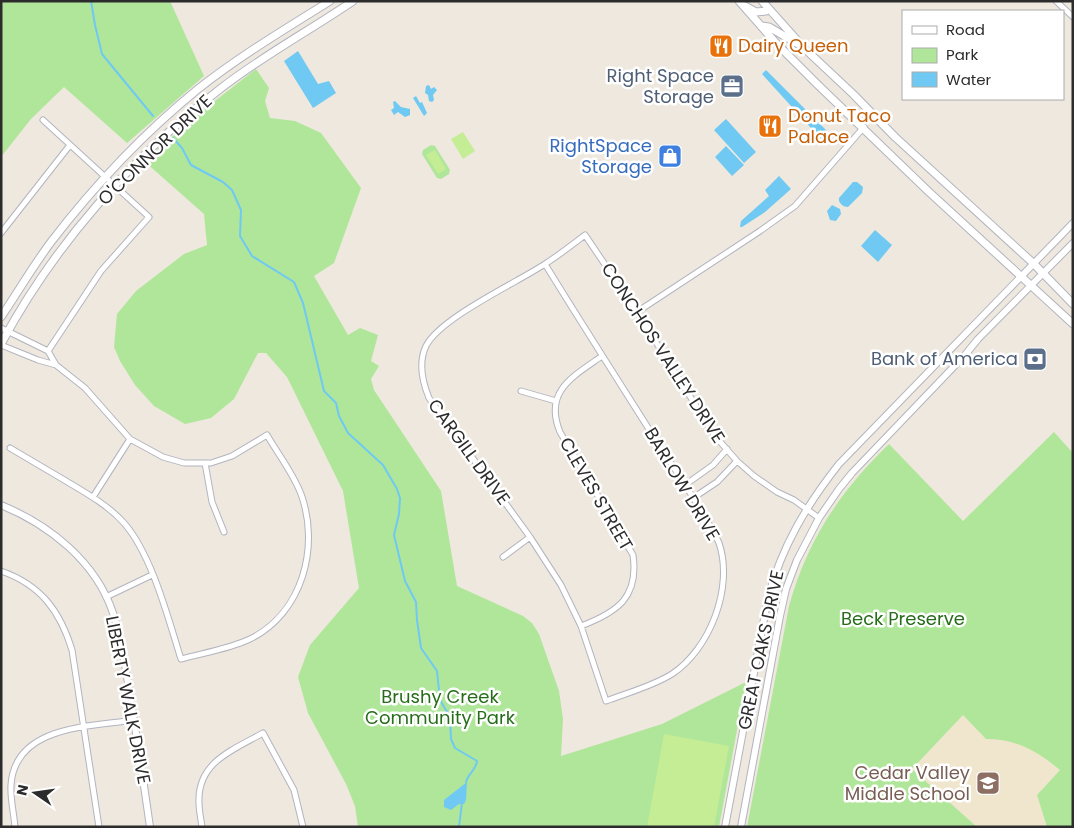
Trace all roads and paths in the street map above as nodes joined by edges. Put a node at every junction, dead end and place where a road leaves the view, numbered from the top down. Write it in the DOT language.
graph roads {
  1 [pos="330,1"];
  2 [pos="353,1"];
  3 [pos="762,1"];
  4 [pos="1056,1"];
  5 [pos="740,2"];
  6 [pos="768,8"];
  7 [pos="1073,17"];
  8 [pos="761,26"];
  9 [pos="804,48"];
  10 [pos="43,120"];
  11 [pos="864,128"];
  12 [pos="70,145"];
  13 [pos="106,177"];
  14 [pos="114,186"];
  15 [pos="1073,223"];
  16 [pos="1,233"];
  17 [pos="585,235"];
  18 [pos="1073,244"];
  19 [pos="1033,263"];
  20 [pos="545,264"];
  21 [pos="1043,274"];
  22 [pos="1021,276"];
  23 [pos="1030,285"];
  24 [pos="1073,304"];
  25 [pos="636,312"];
  26 [pos="1,318"];
  27 [pos="1073,324"];
  28 [pos="4,330"];
  29 [pos="1,344"];
  30 [pos="48,351"];
  31 [pos="602,356"];
  32 [pos="56,365"];
  33 [pos="521,391"];
  34 [pos="556,401"];
  35 [pos="130,439"];
  36 [pos="10,448"];
  37 [pos="726,449"];
  38 [pos="737,461"];
  39 [pos="206,463"];
  40 [pos="685,485"];
  41 [pos="92,497"];
  42 [pos="693,498"];
  43 [pos="1,505"];
  44 [pos="806,509"];
  45 [pos="819,518"];
  46 [pos="224,532"];
  47 [pos="530,537"];
  48 [pos="503,558"];
  49 [pos="1,572"];
  50 [pos="152,575"];
  51 [pos="106,597"];
  52 [pos="581,626"];
  53 [pos="606,701"];
  54 [pos="134,720"];
  55 [pos="84,727"];
  56 [pos="15,827"];
  57 [pos="99,827"];
  58 [pos="150,827"];
  59 [pos="202,827"];
  60 [pos="303,827"];
  61 [pos="725,827"];
  62 [pos="741,827"];
  1 -- 13 [label="main road, O'CONNOR DRIVE"];
  2 -- 14 [label="main road, O'CONNOR DRIVE"];
  3 -- 6 [label="main road"];
  4 -- 7 [label="street"];
  5 -- 6 [label="main road"];
  5 -- 8 [label="main road"];
  6 -- 9 [label="main road"];
  8 -- 9 [label="main road"];
  8 -- 11 [label="main road"];
  9 -- 19 [label="main road"];
  10 -- 12 [label="street"];
  11 -- 22 [label="main road"];
  11 -- 25 [label="street"];
  12 -- 13 [label="street"];
  12 -- 16 [label="street"];
  13 -- 14 [label="street"];
  13 -- 26 [label="main road, O'CONNOR DRIVE"];
  14 -- 28 [label="main road, O'CONNOR DRIVE"];
  14 -- 30 [label="street"];
  15 -- 19 [label="street, GREAT OAKS DRIVE"];
  17 -- 20 [label="street, CARGILL DRIVE"];
  17 -- 25 [label="street, CONCHOS VALLEY DRIVE"];
  18 -- 21 [label="street, GREAT OAKS DRIVE"];
  19 -- 21 [label="main road"];
  19 -- 22 [label="street, GREAT OAKS DRIVE"];
  20 -- 31 [label="street, BARLOW DRIVE"];
  20 -- 47 [label="street, CARGILL DRIVE"];
  21 -- 23 [label="street, GREAT OAKS DRIVE"];
  21 -- 24 [label="main road"];
  22 -- 23 [label="main road"];
  22 -- 44 [label="street, GREAT OAKS DRIVE"];
  23 -- 27 [label="main road"];
  23 -- 45 [label="street, GREAT OAKS DRIVE"];
  25 -- 37 [label="street, CONCHOS VALLEY DRIVE"];
  28 -- 29 [label="main road, O'CONNOR DRIVE"];
  28 -- 30 [label="street"];
  29 -- 32 [label="street"];
  30 -- 32 [label="street"];
  31 -- 34 [label="street"];
  31 -- 40 [label="street, BARLOW DRIVE"];
  32 -- 35 [label="street"];
  33 -- 34 [label="street"];
  34 -- 52 [label="street, CLEVES STREET"];
  35 -- 39 [label="street"];
  35 -- 41 [label="street"];
  36 -- 41 [label="street"];
  37 -- 38 [label="street, CONCHOS VALLEY DRIVE"];
  37 -- 40 [label="street"];
  38 -- 42 [label="street"];
  38 -- 44 [label="street, CONCHOS VALLEY DRIVE"];
  39 -- 46 [label="street"];
  39 -- 50 [label="street"];
  40 -- 42 [label="street, BARLOW DRIVE"];
  41 -- 50 [label="street"];
  42 -- 53 [label="street, BARLOW DRIVE"];
  43 -- 51 [label="street, LIBERTY WALK DRIVE"];
  44 -- 45 [label="street, CONCHOS VALLEY DRIVE"];
  44 -- 61 [label="street, GREAT OAKS DRIVE"];
  45 -- 62 [label="street, GREAT OAKS DRIVE"];
  47 -- 48 [label="street"];
  47 -- 52 [label="street, CARGILL DRIVE"];
  49 -- 55 [label="street"];
  50 -- 51 [label="street"];
  51 -- 54 [label="street, LIBERTY WALK DRIVE"];
  52 -- 53 [label="street, CARGILL DRIVE"];
  54 -- 55 [label="street"];
  54 -- 58 [label="street, LIBERTY WALK DRIVE"];
  55 -- 56 [label="street"];
  55 -- 57 [label="street"];
  59 -- 60 [label="street"];
}
